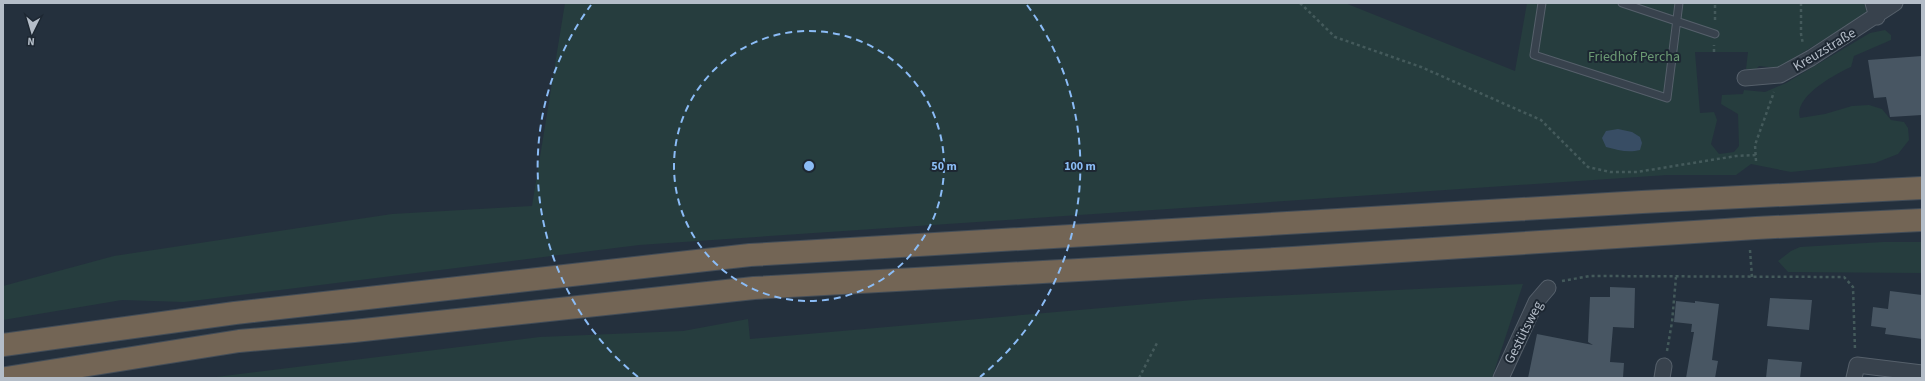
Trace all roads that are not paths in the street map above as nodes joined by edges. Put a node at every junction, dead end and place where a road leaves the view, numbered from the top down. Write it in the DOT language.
graph roads {
  1 [pos="1542,3"];
  2 [pos="1622,3"];
  3 [pos="1679,3"];
  4 [pos="1895,3"];
  5 [pos="1875,10"];
  6 [pos="1677,21"];
  7 [pos="1715,34"];
  8 [pos="1745,78"];
  9 [pos="1922,188"];
  10 [pos="1922,220"];
  11 [pos="1548,288"];
  12 [pos="3,345"];
  13 [pos="1855,371"];
  14 [pos="1922,373"];
  15 [pos="6,378"];
  16 [pos="1501,378"];
  1 -- 6 [label="lane"];
  2 -- 6 [label="lane"];
  3 -- 6 [label="lane"];
  4 -- 5 [label="street, Kreuzstraße"];
  5 -- 8 [label="street, Kreuzstraße"];
  6 -- 7 [label="lane"];
  9 -- 12 [label="highway"];
  10 -- 15 [label="highway"];
  11 -- 16 [label="street, Gestütsweg"];
  13 -- 14 [label="street"];
}
